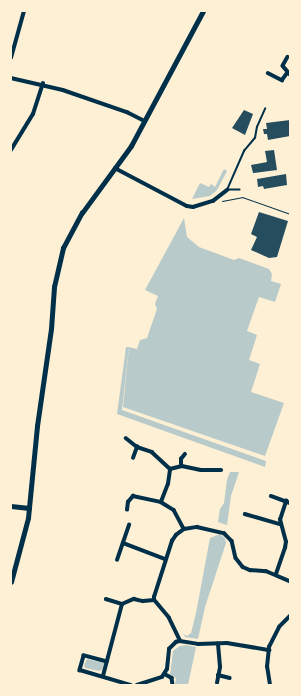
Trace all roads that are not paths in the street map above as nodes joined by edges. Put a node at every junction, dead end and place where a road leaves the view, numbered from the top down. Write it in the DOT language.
graph roads {
  1 [pos="24,11"];
  2 [pos="203,11"];
  3 [pos="288,57"];
  4 [pos="11,58"];
  5 [pos="268,73"];
  6 [pos="289,74"];
  7 [pos="11,78"];
  8 [pos="42,84"];
  9 [pos="265,109"];
  10 [pos="145,121"];
  11 [pos="11,150"];
  12 [pos="115,168"];
  13 [pos="227,190"];
  14 [pos="240,190"];
  15 [pos="126,438"];
  16 [pos="137,447"];
  17 [pos="185,454"];
  18 [pos="133,458"];
  19 [pos="181,466"];
  20 [pos="170,469"];
  21 [pos="221,470"];
  22 [pos="271,496"];
  23 [pos="161,502"];
  24 [pos="288,502"];
  25 [pos="11,506"];
  26 [pos="29,508"];
  27 [pos="127,510"];
  28 [pos="245,514"];
  29 [pos="280,524"];
  30 [pos="129,525"];
  31 [pos="184,529"];
  32 [pos="123,543"];
  33 [pos="165,559"];
  34 [pos="117,560"];
  35 [pos="276,574"];
  36 [pos="290,581"];
  37 [pos="11,582"];
  38 [pos="106,599"];
  39 [pos="154,600"];
  40 [pos="122,604"];
  41 [pos="290,616"];
  42 [pos="180,641"];
  43 [pos="218,644"];
  44 [pos="269,650"];
  45 [pos="107,662"];
  46 [pos="165,674"];
  47 [pos="218,675"];
  48 [pos="103,676"];
  49 [pos="230,678"];
  50 [pos="217,682"];
  51 [pos="126,684"];
  52 [pos="131,685"];
  53 [pos="137,685"];
  54 [pos="173,685"];
  55 [pos="270,685"];
  1 -- 4 [label="street"];
  2 -- 10 [label="street"];
  3 -- 6 [label="street"];
  5 -- 6 [label="street"];
  7 -- 8 [label="street"];
  8 -- 10 [label="street"];
  8 -- 11 [label="street"];
  9 -- 13 [label="lane"];
  10 -- 12 [label="street"];
  12 -- 13 [label="street"];
  12 -- 26 [label="street"];
  13 -- 14 [label="lane"];
  15 -- 16 [label="street"];
  16 -- 18 [label="street"];
  16 -- 20 [label="street"];
  17 -- 19 [label="street"];
  19 -- 20 [label="street"];
  19 -- 21 [label="street"];
  20 -- 23 [label="street"];
  22 -- 24 [label="street"];
  23 -- 27 [label="street"];
  23 -- 31 [label="street"];
  24 -- 29 [label="street"];
  25 -- 26 [label="street"];
  26 -- 37 [label="street"];
  28 -- 29 [label="street"];
  29 -- 35 [label="street"];
  30 -- 32 [label="street"];
  31 -- 33 [label="street"];
  31 -- 35 [label="street"];
  32 -- 33 [label="street"];
  32 -- 34 [label="street"];
  33 -- 39 [label="street"];
  35 -- 36 [label="street"];
  38 -- 40 [label="street"];
  39 -- 40 [label="street"];
  39 -- 42 [label="street"];
  40 -- 45 [label="street"];
  41 -- 44 [label="street"];
  42 -- 43 [label="street"];
  42 -- 46 [label="street"];
  43 -- 44 [label="street"];
  43 -- 47 [label="street"];
  44 -- 55 [label="street"];
  45 -- 48 [label="street"];
  45 -- 48 [label="street"];
  46 -- 53 [label="street"];
  46 -- 54 [label="street"];
  47 -- 49 [label="street"];
  47 -- 50 [label="street"];
  48 -- 51 [label="street"];
  51 -- 52 [label="street"];
}
